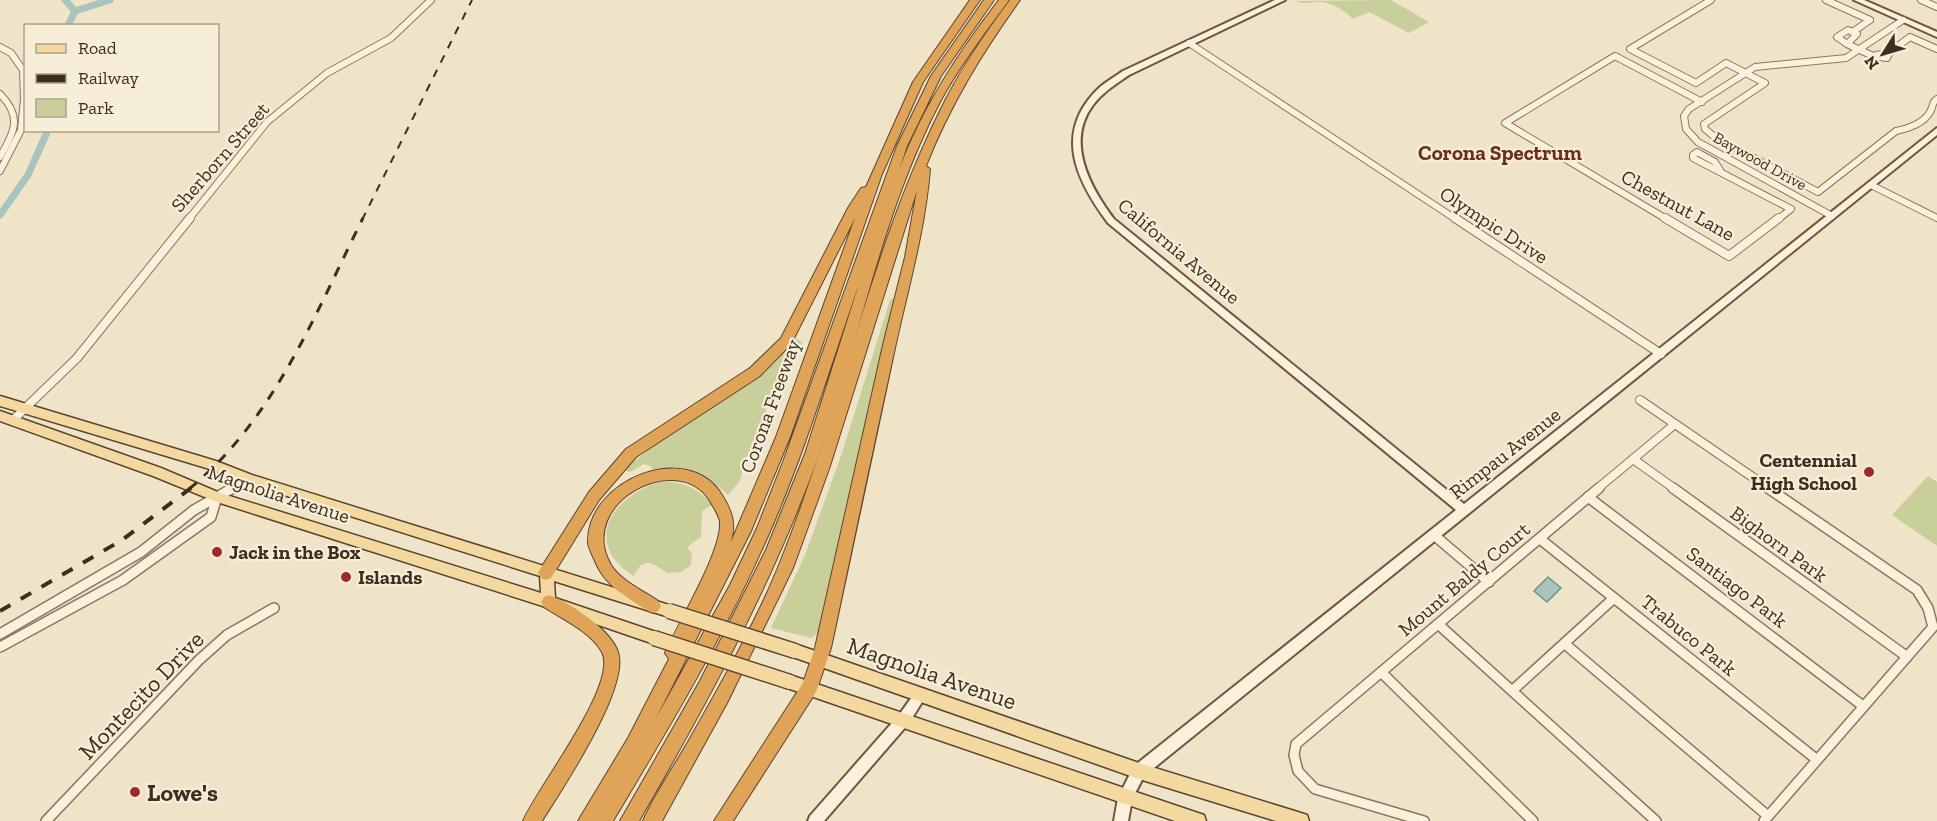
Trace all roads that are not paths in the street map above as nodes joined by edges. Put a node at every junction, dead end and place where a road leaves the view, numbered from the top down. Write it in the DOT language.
graph roads {
  1 [pos="431,0"];
  2 [pos="975,0"];
  3 [pos="989,0"];
  4 [pos="1004,0"];
  5 [pos="1014,0"];
  6 [pos="1281,0"];
  7 [pos="1711,0"];
  8 [pos="1826,0"];
  9 [pos="1858,0"];
  10 [pos="1921,0"];
  11 [pos="1937,7"];
  12 [pos="1903,20"];
  13 [pos="983,25"];
  14 [pos="1854,31"];
  15 [pos="1937,35"];
  16 [pos="1189,43"];
  17 [pos="1847,44"];
  18 [pos="0,47"];
  19 [pos="1937,49"];
  20 [pos="1860,50"];
  21 [pos="1745,73"];
  22 [pos="0,94"];
  23 [pos="1937,99"];
  24 [pos="1702,102"];
  25 [pos="1937,131"];
  26 [pos="1706,148"];
  27 [pos="924,155"];
  28 [pos="0,157"];
  29 [pos="0,171"];
  30 [pos="876,174"];
  31 [pos="1872,184"];
  32 [pos="1832,216"];
  33 [pos="1936,216"];
  34 [pos="1661,354"];
  35 [pos="0,400"];
  36 [pos="1640,400"];
  37 [pos="25,408"];
  38 [pos="6,418"];
  39 [pos="1675,424"];
  40 [pos="1633,459"];
  41 [pos="249,479"];
  42 [pos="1588,497"];
  43 [pos="217,498"];
  44 [pos="1464,510"];
  45 [pos="1434,535"];
  46 [pos="1540,539"];
  47 [pos="546,573"];
  48 [pos="1489,582"];
  49 [pos="1614,597"];
  50 [pos="549,602"];
  51 [pos="653,606"];
  52 [pos="274,608"];
  53 [pos="1438,624"];
  54 [pos="0,634"];
  55 [pos="1565,644"];
  56 [pos="0,647"];
  57 [pos="1906,656"];
  58 [pos="819,660"];
  59 [pos="1382,673"];
  60 [pos="810,687"];
  61 [pos="1513,690"];
  62 [pos="921,694"];
  63 [pos="654,706"];
  64 [pos="1863,706"];
  65 [pos="904,719"];
  66 [pos="1816,759"];
  67 [pos="1139,771"];
  68 [pos="1125,798"];
  69 [pos="1766,819"];
  70 [pos="46,821"];
  71 [pos="532,821"];
  72 [pos="587,821"];
  73 [pos="603,821"];
  74 [pos="629,821"];
  75 [pos="652,821"];
  76 [pos="723,821"];
  77 [pos="815,821"];
  78 [pos="1121,821"];
  79 [pos="1198,821"];
  80 [pos="1301,821"];
  81 [pos="1424,821"];
  82 [pos="1533,821"];
  83 [pos="1656,821"];
  1 -- 37 [label="street, Sherborn Street"];
  2 -- 30 [label="highway, Corona Freeway"];
  3 -- 73 [label="highway"];
  4 -- 13 [label="highway"];
  5 -- 13 [label="highway"];
  5 -- 27 [label="highway"];
  6 -- 16 [label="main road, California Avenue"];
  7 -- 21 [label="street"];
  8 -- 14 [label="street"];
  9 -- 12 [label="main road"];
  10 -- 11 [label="street"];
  12 -- 15 [label="main road"];
  12 -- 20 [label="street, Baywood Drive"];
  13 -- 74 [label="highway"];
  14 -- 17 [label="street"];
  14 -- 17 [label="street"];
  16 -- 34 [label="street, Olympic Drive"];
  16 -- 44 [label="main road, California Avenue"];
  17 -- 20 [label="street"];
  18 -- 29 [label="street"];
  19 -- 20 [label="street"];
  20 -- 21 [label="street, Baywood Drive"];
  21 -- 23 [label="street"];
  21 -- 24 [label="street, Baywood Drive"];
  22 -- 28 [label="street"];
  24 -- 26 [label="street, Baywood Drive"];
  24 -- 26 [label="street, Chestnut Lane"];
  25 -- 31 [label="main road, Rimpau Avenue"];
  26 -- 32 [label="street, Baywood Drive"];
  27 -- 58 [label="highway"];
  27 -- 75 [label="highway"];
  30 -- 47 [label="highway"];
  30 -- 63 [label="highway, Corona Freeway"];
  31 -- 32 [label="main road, Rimpau Avenue"];
  31 -- 33 [label="street"];
  32 -- 34 [label="main road, Rimpau Avenue"];
  34 -- 44 [label="main road, Rimpau Avenue"];
  35 -- 37 [label="main road, Magnolia Avenue"];
  36 -- 39 [label="street"];
  37 -- 38 [label="street, Sherborn Street"];
  37 -- 41 [label="main road, Magnolia Avenue"];
  38 -- 43 [label="main road, Magnolia Avenue"];
  39 -- 40 [label="street, Mount Baldy Court"];
  39 -- 57 [label="street"];
  40 -- 42 [label="street, Mount Baldy Court"];
  40 -- 57 [label="street, Bighorn Park"];
  41 -- 43 [label="street"];
  41 -- 47 [label="main road, Magnolia Avenue"];
  42 -- 46 [label="street, Mount Baldy Court"];
  42 -- 64 [label="street, Santiago Park"];
  43 -- 50 [label="main road, Magnolia Avenue"];
  43 -- 54 [label="street"];
  43 -- 56 [label="street"];
  44 -- 45 [label="main road, Rimpau Avenue"];
  45 -- 48 [label="street"];
  45 -- 67 [label="main road, Rimpau Avenue"];
  46 -- 48 [label="street, Mount Baldy Court"];
  46 -- 49 [label="street, Trabuco Park"];
  47 -- 50 [label="main road"];
  47 -- 51 [label="main road, Magnolia Avenue"];
  48 -- 53 [label="street, Mount Baldy Court"];
  49 -- 55 [label="street"];
  49 -- 66 [label="street, Trabuco Park"];
  50 -- 60 [label="main road, Magnolia Avenue, bridge"];
  50 -- 71 [label="highway"];
  51 -- 58 [label="main road, Magnolia Avenue, bridge"];
  51 -- 63 [label="highway"];
  52 -- 70 [label="street, Montecito Drive"];
  53 -- 59 [label="street, Mount Baldy Court"];
  53 -- 61 [label="street"];
  55 -- 61 [label="street"];
  55 -- 69 [label="street"];
  57 -- 64 [label="street"];
  58 -- 60 [label="highway"];
  58 -- 62 [label="main road, Magnolia Avenue"];
  59 -- 81 [label="street, Mount Baldy Court"];
  59 -- 82 [label="street"];
  60 -- 65 [label="main road, Magnolia Avenue"];
  60 -- 76 [label="highway"];
  61 -- 83 [label="street"];
  62 -- 65 [label="main road"];
  62 -- 67 [label="main road, Magnolia Avenue"];
  63 -- 72 [label="highway, Corona Freeway"];
  64 -- 66 [label="street"];
  65 -- 68 [label="main road, Magnolia Avenue"];
  65 -- 77 [label="main road"];
  66 -- 69 [label="street"];
  67 -- 68 [label="main road, Rimpau Avenue"];
  67 -- 80 [label="main road, Magnolia Avenue"];
  68 -- 78 [label="main road, Rimpau Avenue"];
  68 -- 79 [label="main road, Magnolia Avenue"];
}
